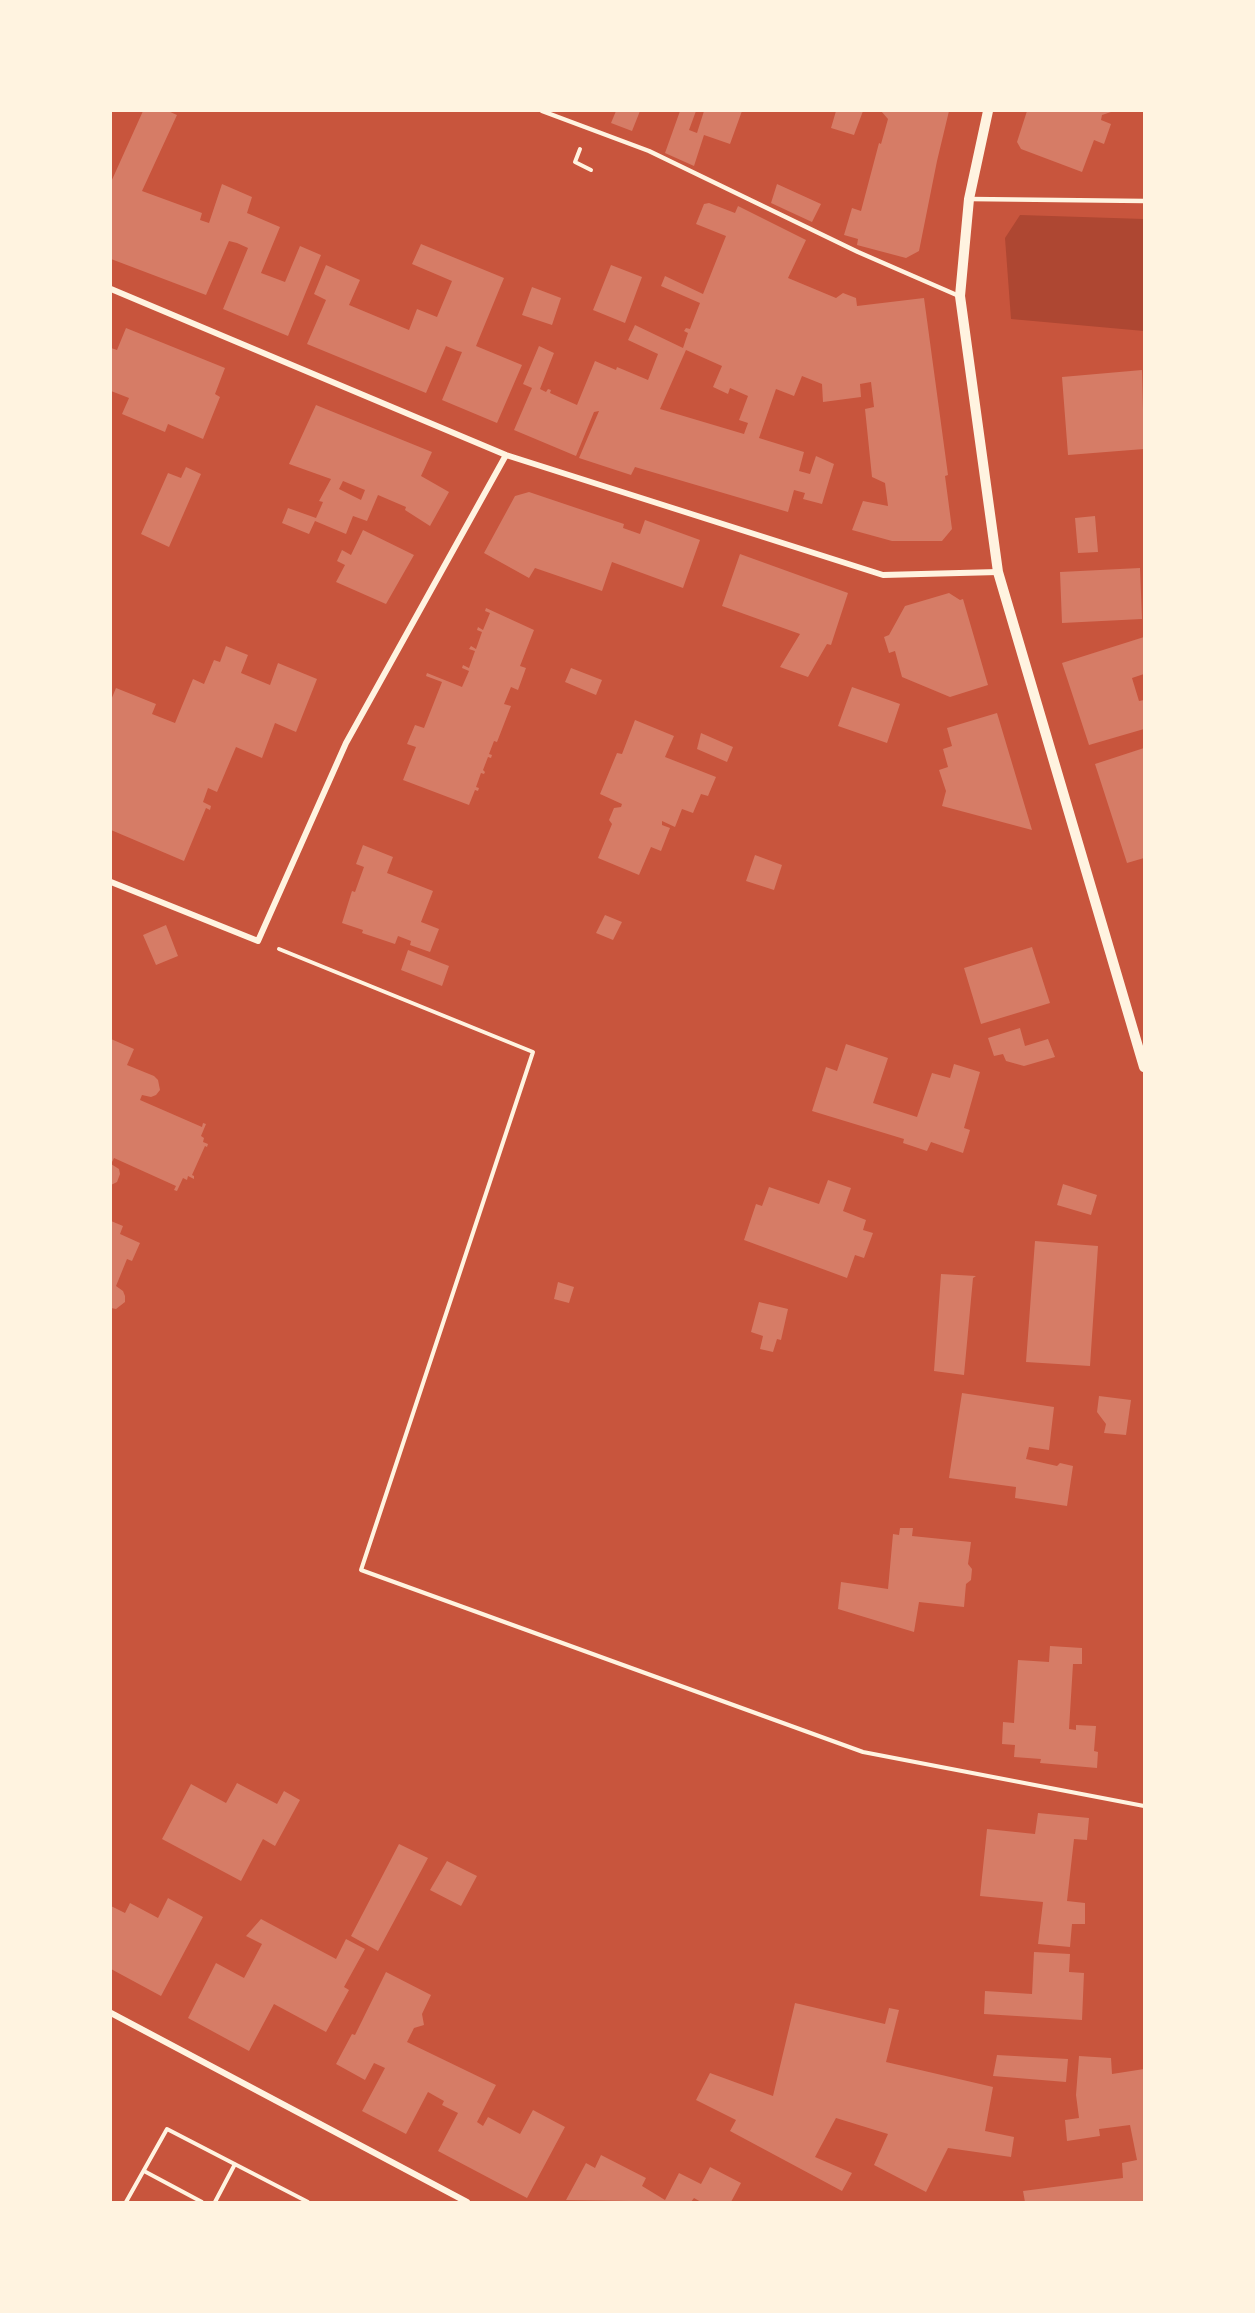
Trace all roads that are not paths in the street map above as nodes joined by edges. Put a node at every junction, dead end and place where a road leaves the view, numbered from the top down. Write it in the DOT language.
graph roads {
  1 [pos="542,111"];
  2 [pos="988,111"];
  3 [pos="969,199"];
  4 [pos="1144,201"];
  5 [pos="111,289"];
  6 [pos="960,296"];
  7 [pos="506,455"];
  8 [pos="998,572"];
  9 [pos="111,882"];
  10 [pos="1144,1067"];
  11 [pos="111,2013"];
  12 [pos="467,2202"];
  1 -- 6 [label="lane"];
  2 -- 3 [label="street"];
  3 -- 4 [label="lane"];
  3 -- 6 [label="street"];
  5 -- 7 [label="street"];
  6 -- 8 [label="street"];
  7 -- 8 [label="street"];
  7 -- 9 [label="street"];
  8 -- 10 [label="street"];
  11 -- 12 [label="street"];
}
